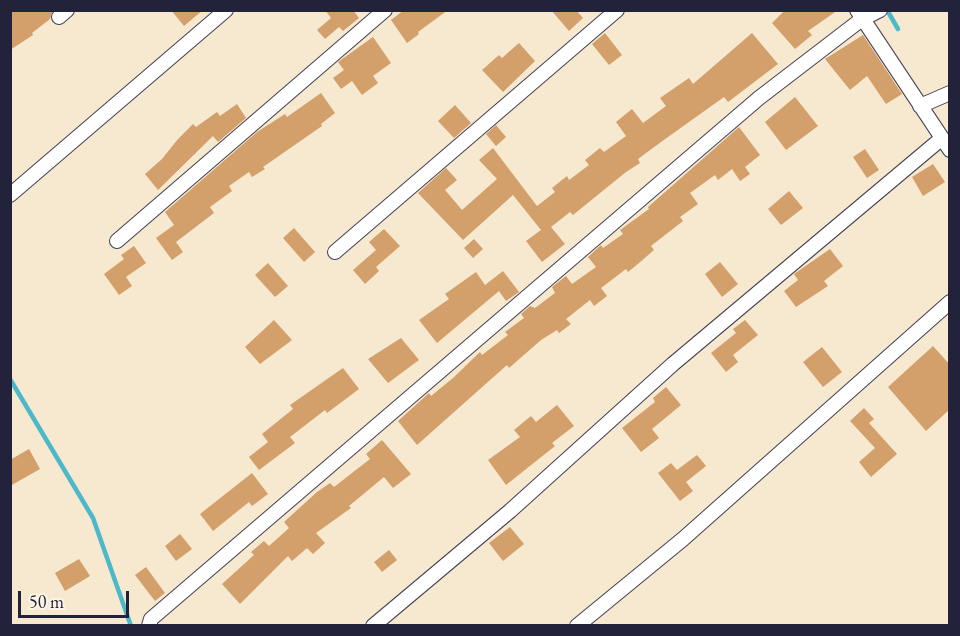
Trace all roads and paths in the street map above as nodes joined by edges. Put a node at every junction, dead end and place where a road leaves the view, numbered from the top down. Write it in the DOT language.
graph roads {
  1 [pos="226,10"];
  2 [pos="385,10"];
  3 [pos="617,10"];
  4 [pos="878,11"];
  5 [pos="860,15"];
  6 [pos="950,93"];
  7 [pos="920,106"];
  8 [pos="945,145"];
  9 [pos="10,195"];
  10 [pos="117,241"];
  11 [pos="335,252"];
  12 [pos="950,302"];
  13 [pos="149,626"];
  14 [pos="372,626"];
  15 [pos="577,626"];
  1 -- 9 [label="street"];
  2 -- 10 [label="street"];
  3 -- 11 [label="street"];
  4 -- 5 [label="street"];
  5 -- 7 [label="street"];
  5 -- 13 [label="street"];
  6 -- 7 [label="street"];
  7 -- 8 [label="street"];
  8 -- 14 [label="street"];
  12 -- 15 [label="street"];
}
